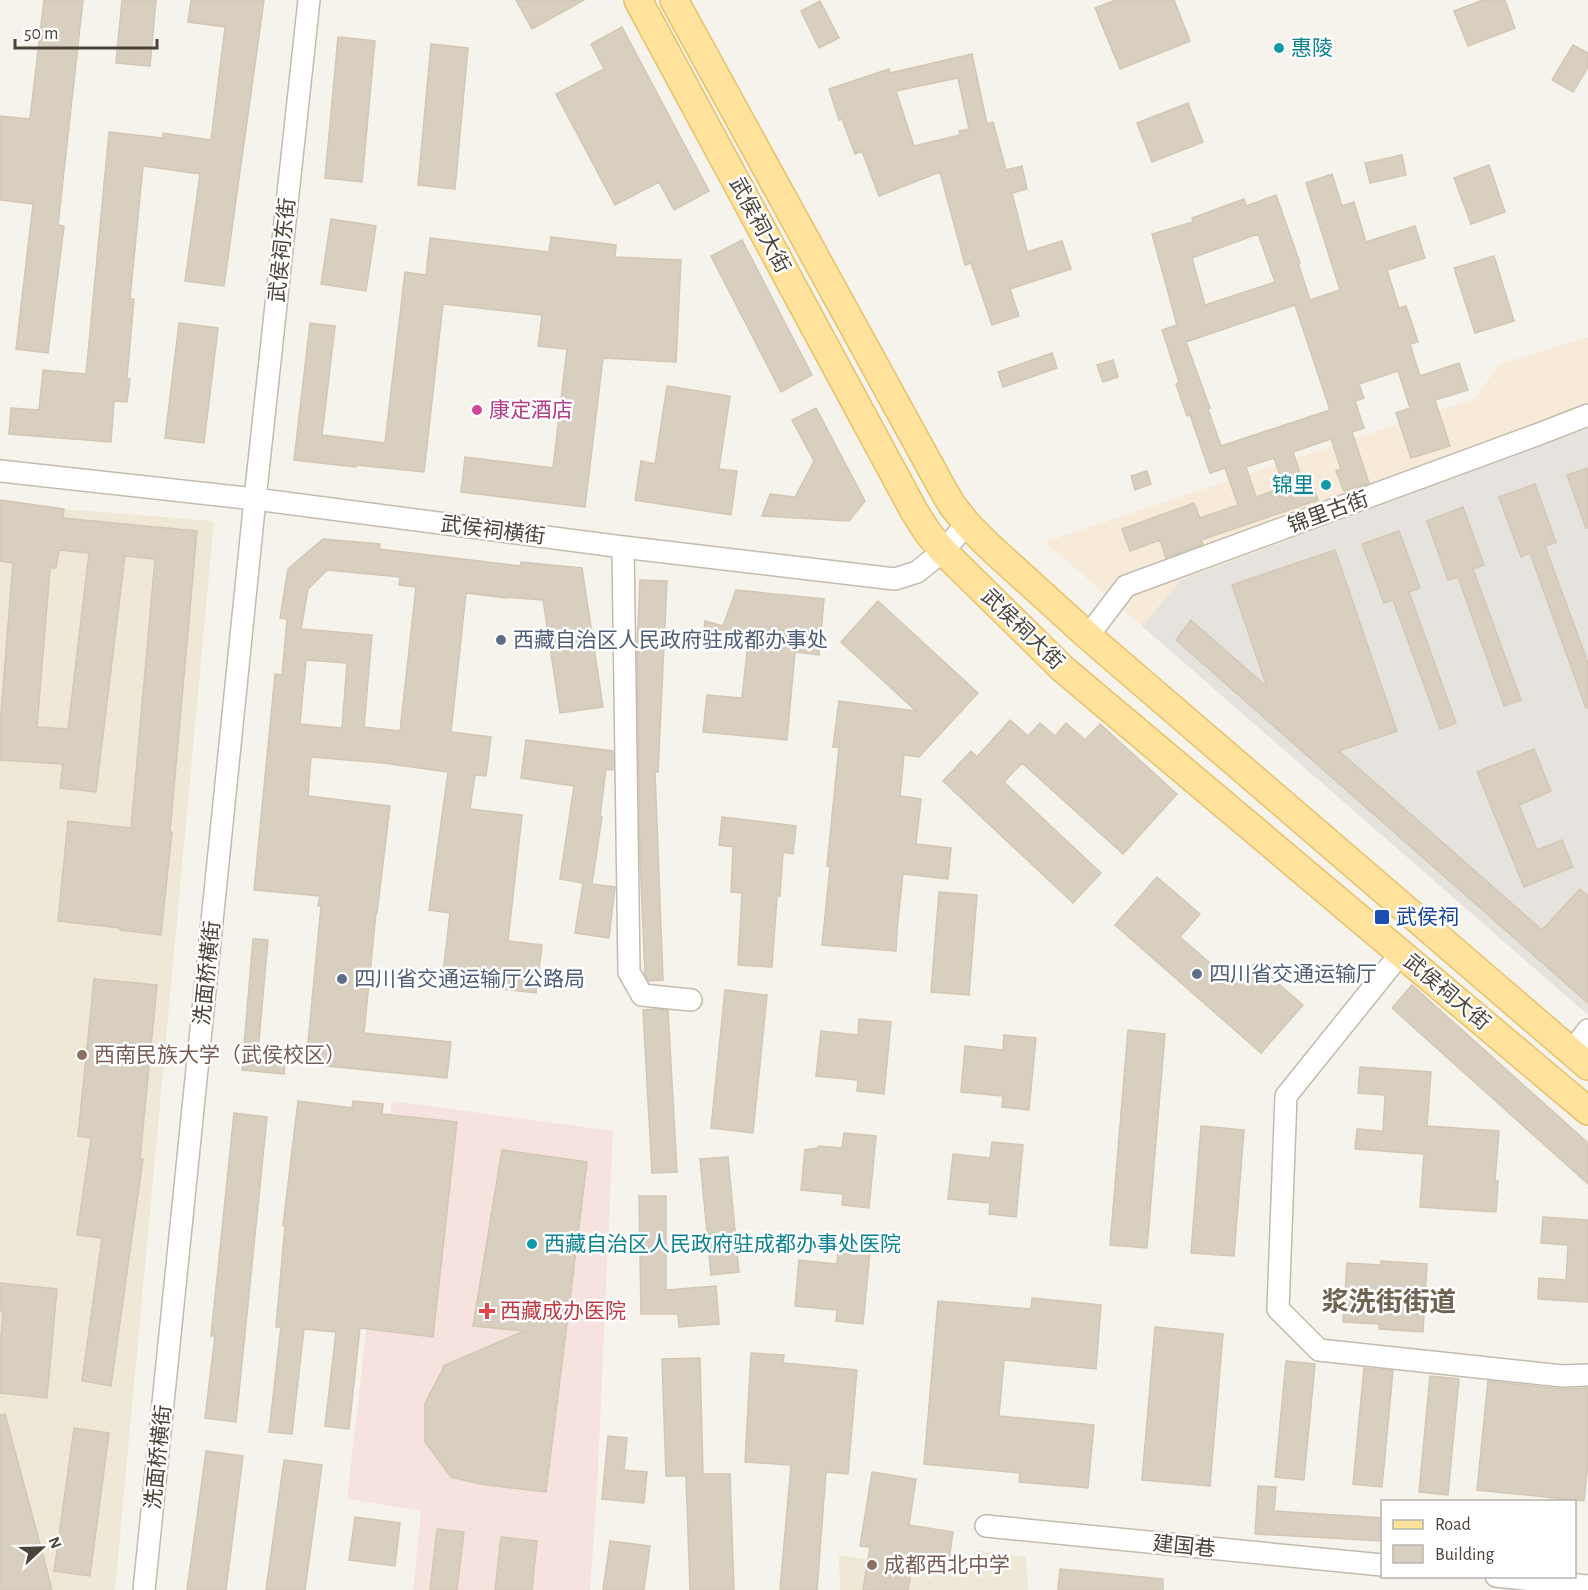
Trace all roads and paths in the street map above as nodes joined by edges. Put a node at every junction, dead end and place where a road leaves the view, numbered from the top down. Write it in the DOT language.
graph roads {
  1 [pos="309,0"];
  2 [pos="638,0"];
  3 [pos="674,0"];
  4 [pos="1588,415"];
  5 [pos="0,471"];
  6 [pos="255,499"];
  7 [pos="967,524"];
  8 [pos="622,547"];
  9 [pos="943,551"];
  10 [pos="1088,636"];
  11 [pos="1401,953"];
  12 [pos="691,1000"];
  13 [pos="1588,1030"];
  14 [pos="1580,1060"];
  15 [pos="1588,1111"];
  16 [pos="1588,1375"];
  17 [pos="986,1526"];
  18 [pos="1381,1565"];
  19 [pos="1514,1578"];
  20 [pos="1588,1586"];
  21 [pos="144,1590"];
  1 -- 6 [label="street, 武侯祠东街"];
  2 -- 9 [label="main road, 武侯祠大街"];
  3 -- 7 [label="main road, 武侯祠大街"];
  4 -- 10 [label="street, 锦里古街"];
  5 -- 6 [label="street, 武侯祠横街"];
  6 -- 8 [label="street, 武侯祠横街"];
  6 -- 21 [label="street, 洗面桥横街"];
  7 -- 9 [label="street, 武侯祠横街"];
  7 -- 10 [label="main road, 武侯祠大街"];
  8 -- 9 [label="street, 武侯祠横街"];
  8 -- 12 [label="street"];
  9 -- 11 [label="main road, 武侯祠大街"];
  10 -- 14 [label="main road, 武侯祠大街"];
  11 -- 15 [label="main road, 武侯祠大街"];
  11 -- 16 [label="street"];
  13 -- 14 [label="street"];
  17 -- 18 [label="street, 建国巷"];
  19 -- 20 [label="street"];
}
